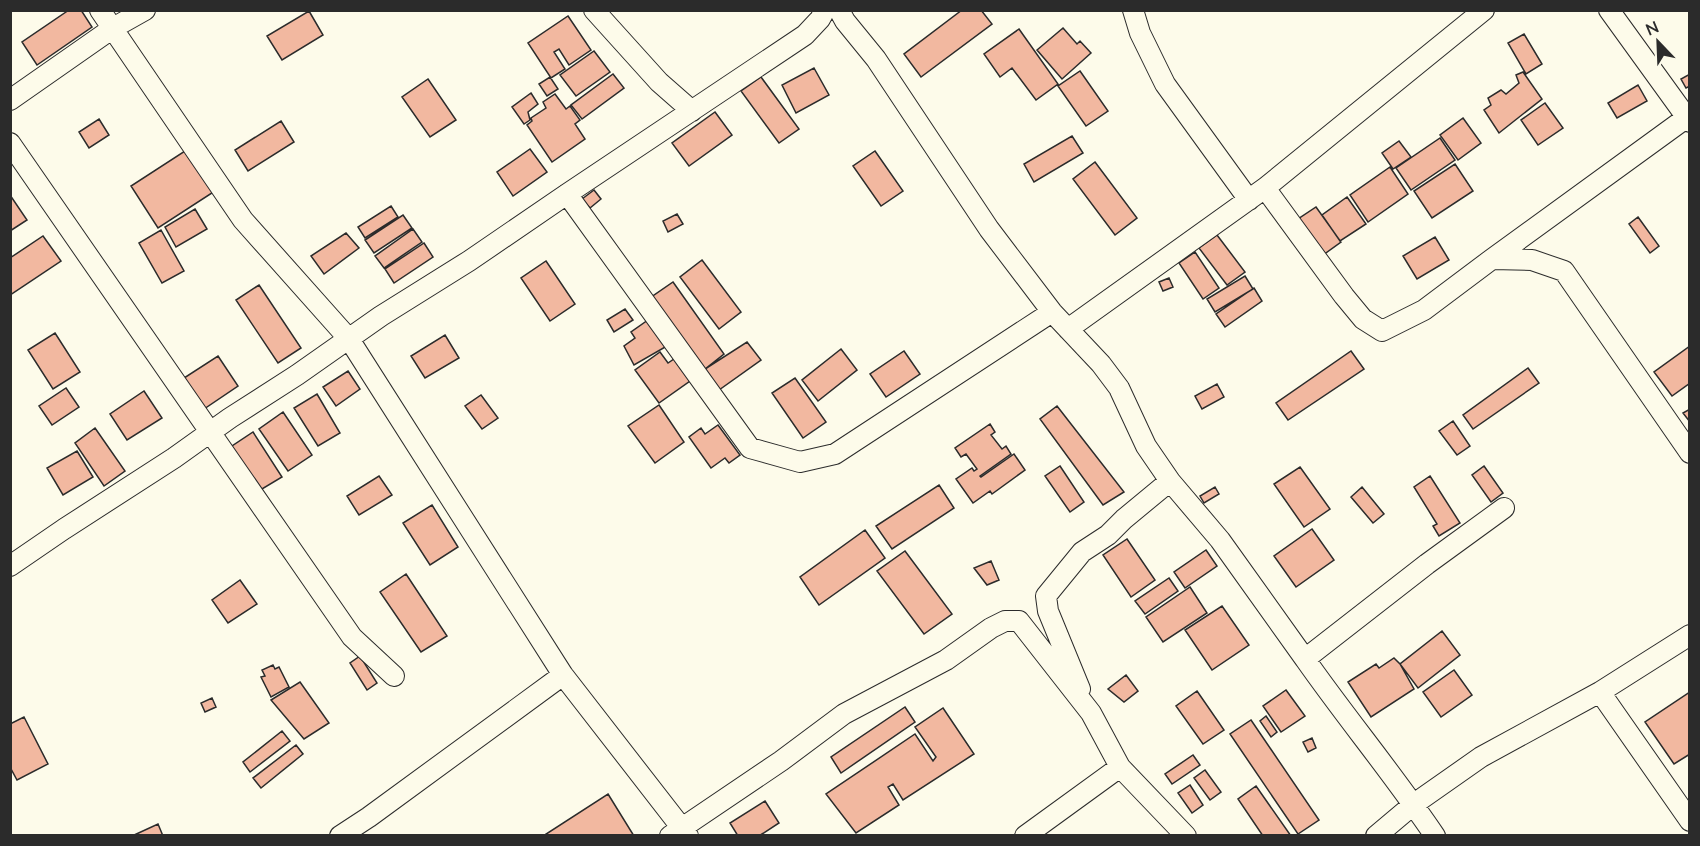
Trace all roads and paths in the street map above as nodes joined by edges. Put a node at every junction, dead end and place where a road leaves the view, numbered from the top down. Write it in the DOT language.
graph roads {
  1 [pos="100,10"];
  2 [pos="146,10"];
  3 [pos="594,10"];
  4 [pos="825,10"];
  5 [pos="839,10"];
  6 [pos="1133,10"];
  7 [pos="1485,10"];
  8 [pos="1609,10"];
  9 [pos="112,28"];
  10 [pos="10,100"];
  11 [pos="692,111"];
  12 [pos="1688,120"];
  13 [pos="10,143"];
  14 [pos="567,194"];
  15 [pos="1257,194"];
  16 [pos="1492,259"];
  17 [pos="1052,312"];
  18 [pos="1068,329"];
  19 [pos="349,339"];
  20 [pos="211,432"];
  21 [pos="1689,453"];
  22 [pos="1170,481"];
  23 [pos="1504,508"];
  24 [pos="10,566"];
  25 [pos="1689,635"];
  26 [pos="1305,659"];
  27 [pos="563,675"];
  28 [pos="394,676"];
  29 [pos="1600,692"];
  30 [pos="1090,713"];
  31 [pos="1120,767"];
  32 [pos="1414,804"];
  33 [pos="1689,821"];
  34 [pos="680,833"];
  35 [pos="340,836"];
  36 [pos="1025,836"];
  37 [pos="1186,836"];
  38 [pos="1376,836"];
  39 [pos="1435,836"];
  1 -- 9 [label="street"];
  2 -- 9 [label="street"];
  3 -- 11 [label="street"];
  4 -- 11 [label="street"];
  5 -- 17 [label="street"];
  6 -- 15 [label="street"];
  7 -- 15 [label="street"];
  8 -- 12 [label="street"];
  9 -- 10 [label="street"];
  9 -- 19 [label="street"];
  11 -- 14 [label="street"];
  12 -- 16 [label="street"];
  13 -- 20 [label="street"];
  14 -- 17 [label="street"];
  14 -- 19 [label="street"];
  15 -- 16 [label="street"];
  15 -- 18 [label="street"];
  16 -- 21 [label="street"];
  17 -- 18 [label="street"];
  18 -- 22 [label="street"];
  19 -- 20 [label="street"];
  19 -- 27 [label="street"];
  20 -- 24 [label="street"];
  20 -- 28 [label="street"];
  22 -- 26 [label="street"];
  22 -- 30 [label="street"];
  23 -- 26 [label="street"];
  25 -- 29 [label="street"];
  26 -- 32 [label="street"];
  27 -- 34 [label="street"];
  27 -- 35 [label="street"];
  29 -- 32 [label="street"];
  29 -- 33 [label="street"];
  30 -- 31 [label="street"];
  30 -- 34 [label="street"];
  31 -- 36 [label="street"];
  31 -- 37 [label="street"];
  32 -- 38 [label="street"];
  32 -- 39 [label="street"];
}
